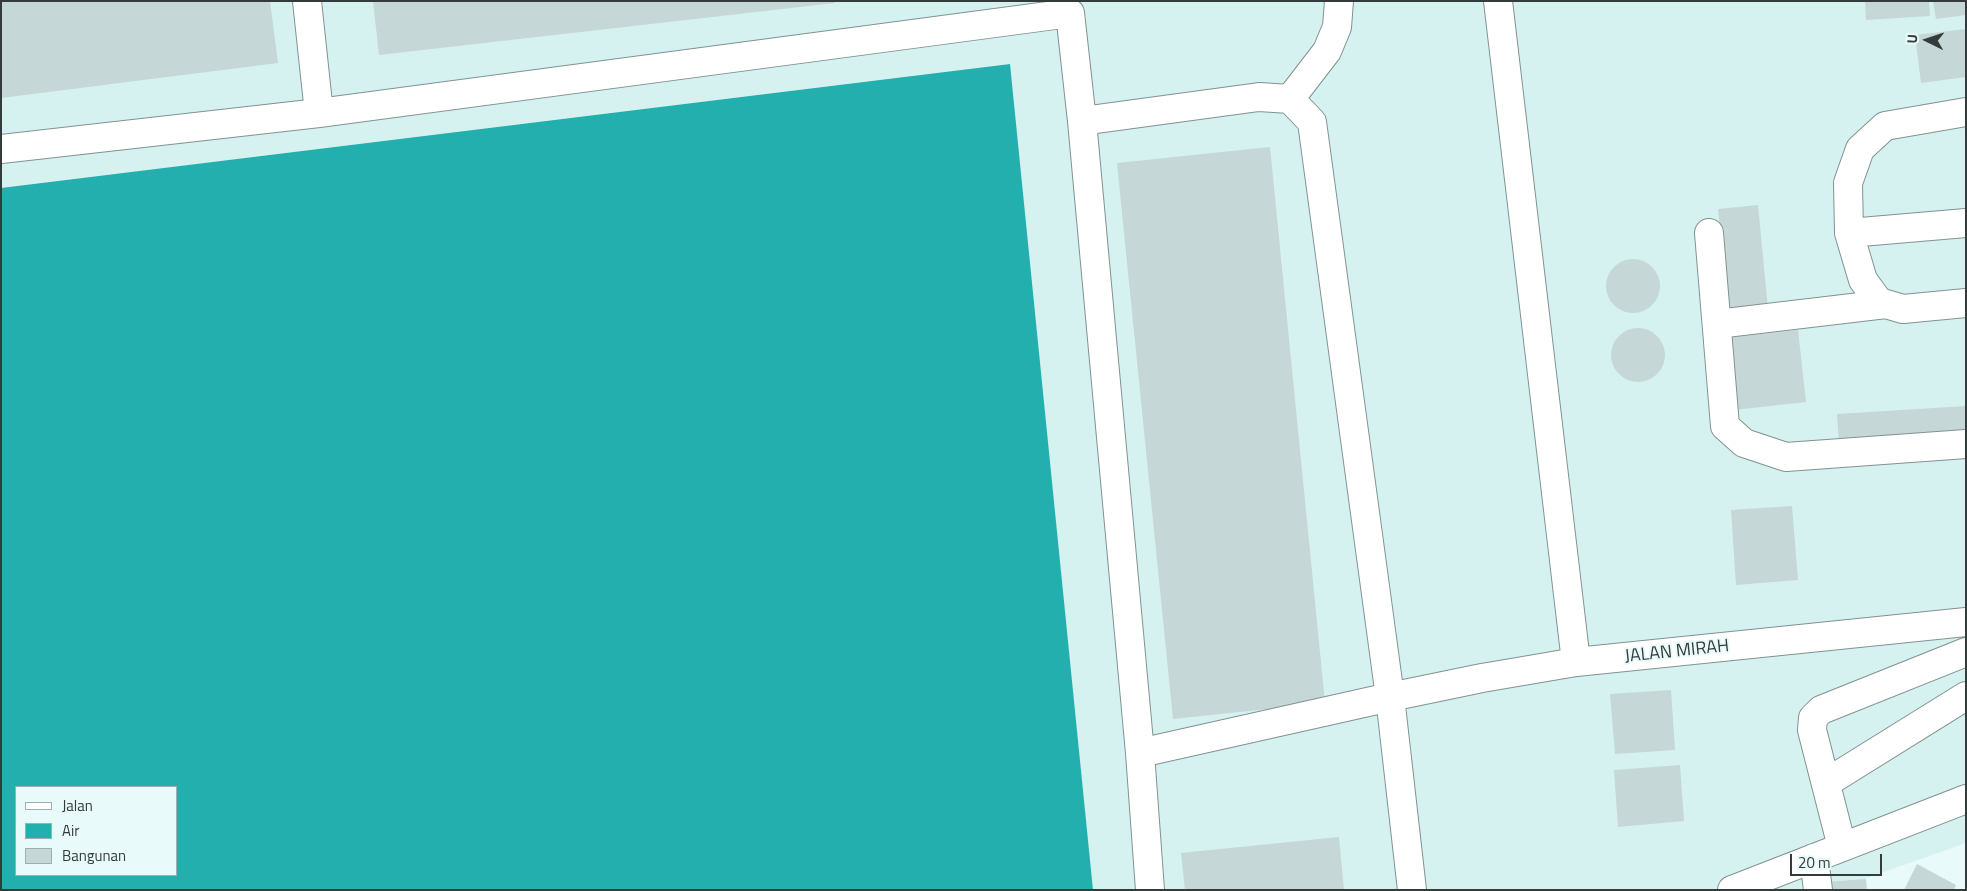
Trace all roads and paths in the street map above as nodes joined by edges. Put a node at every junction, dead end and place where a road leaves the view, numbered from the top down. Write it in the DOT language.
graph roads {
  1 [pos="307,1"];
  2 [pos="1338,1"];
  3 [pos="1498,1"];
  4 [pos="1070,7"];
  5 [pos="1290,99"];
  6 [pos="1966,112"];
  7 [pos="319,113"];
  8 [pos="1082,121"];
  9 [pos="1,149"];
  10 [pos="1966,223"];
  11 [pos="1709,233"];
  12 [pos="1849,233"];
  13 [pos="1966,303"];
  14 [pos="1886,304"];
  15 [pos="1717,324"];
  16 [pos="1966,444"];
  17 [pos="1966,622"];
  18 [pos="1966,652"];
  19 [pos="1576,662"];
  20 [pos="1966,696"];
  21 [pos="1390,697"];
  22 [pos="1140,753"];
  23 [pos="1826,783"];
  24 [pos="1966,798"];
  25 [pos="1842,847"];
  26 [pos="1814,858"];
  27 [pos="1150,890"];
  28 [pos="1412,890"];
  29 [pos="1732,890"];
  30 [pos="1818,890"];
  1 -- 7 [label="lane"];
  2 -- 5 [label="lane"];
  3 -- 19 [label="lane"];
  4 -- 7 [label="lane"];
  4 -- 8 [label="lane"];
  5 -- 8 [label="lane"];
  5 -- 21 [label="lane"];
  6 -- 12 [label="lane"];
  7 -- 9 [label="lane"];
  8 -- 22 [label="lane"];
  10 -- 12 [label="lane"];
  11 -- 15 [label="lane"];
  12 -- 14 [label="lane"];
  13 -- 14 [label="lane"];
  14 -- 15 [label="lane"];
  15 -- 16 [label="lane"];
  17 -- 19 [label="lane, JALAN MIRAH"];
  18 -- 23 [label="lane"];
  19 -- 21 [label="lane, JALAN MIRAH"];
  20 -- 23 [label="lane"];
  21 -- 22 [label="lane, JALAN MIRAH"];
  21 -- 28 [label="lane"];
  22 -- 27 [label="lane"];
  23 -- 25 [label="lane"];
  24 -- 25 [label="lane"];
  25 -- 26 [label="lane"];
  26 -- 29 [label="lane"];
  26 -- 30 [label="lane"];
}
